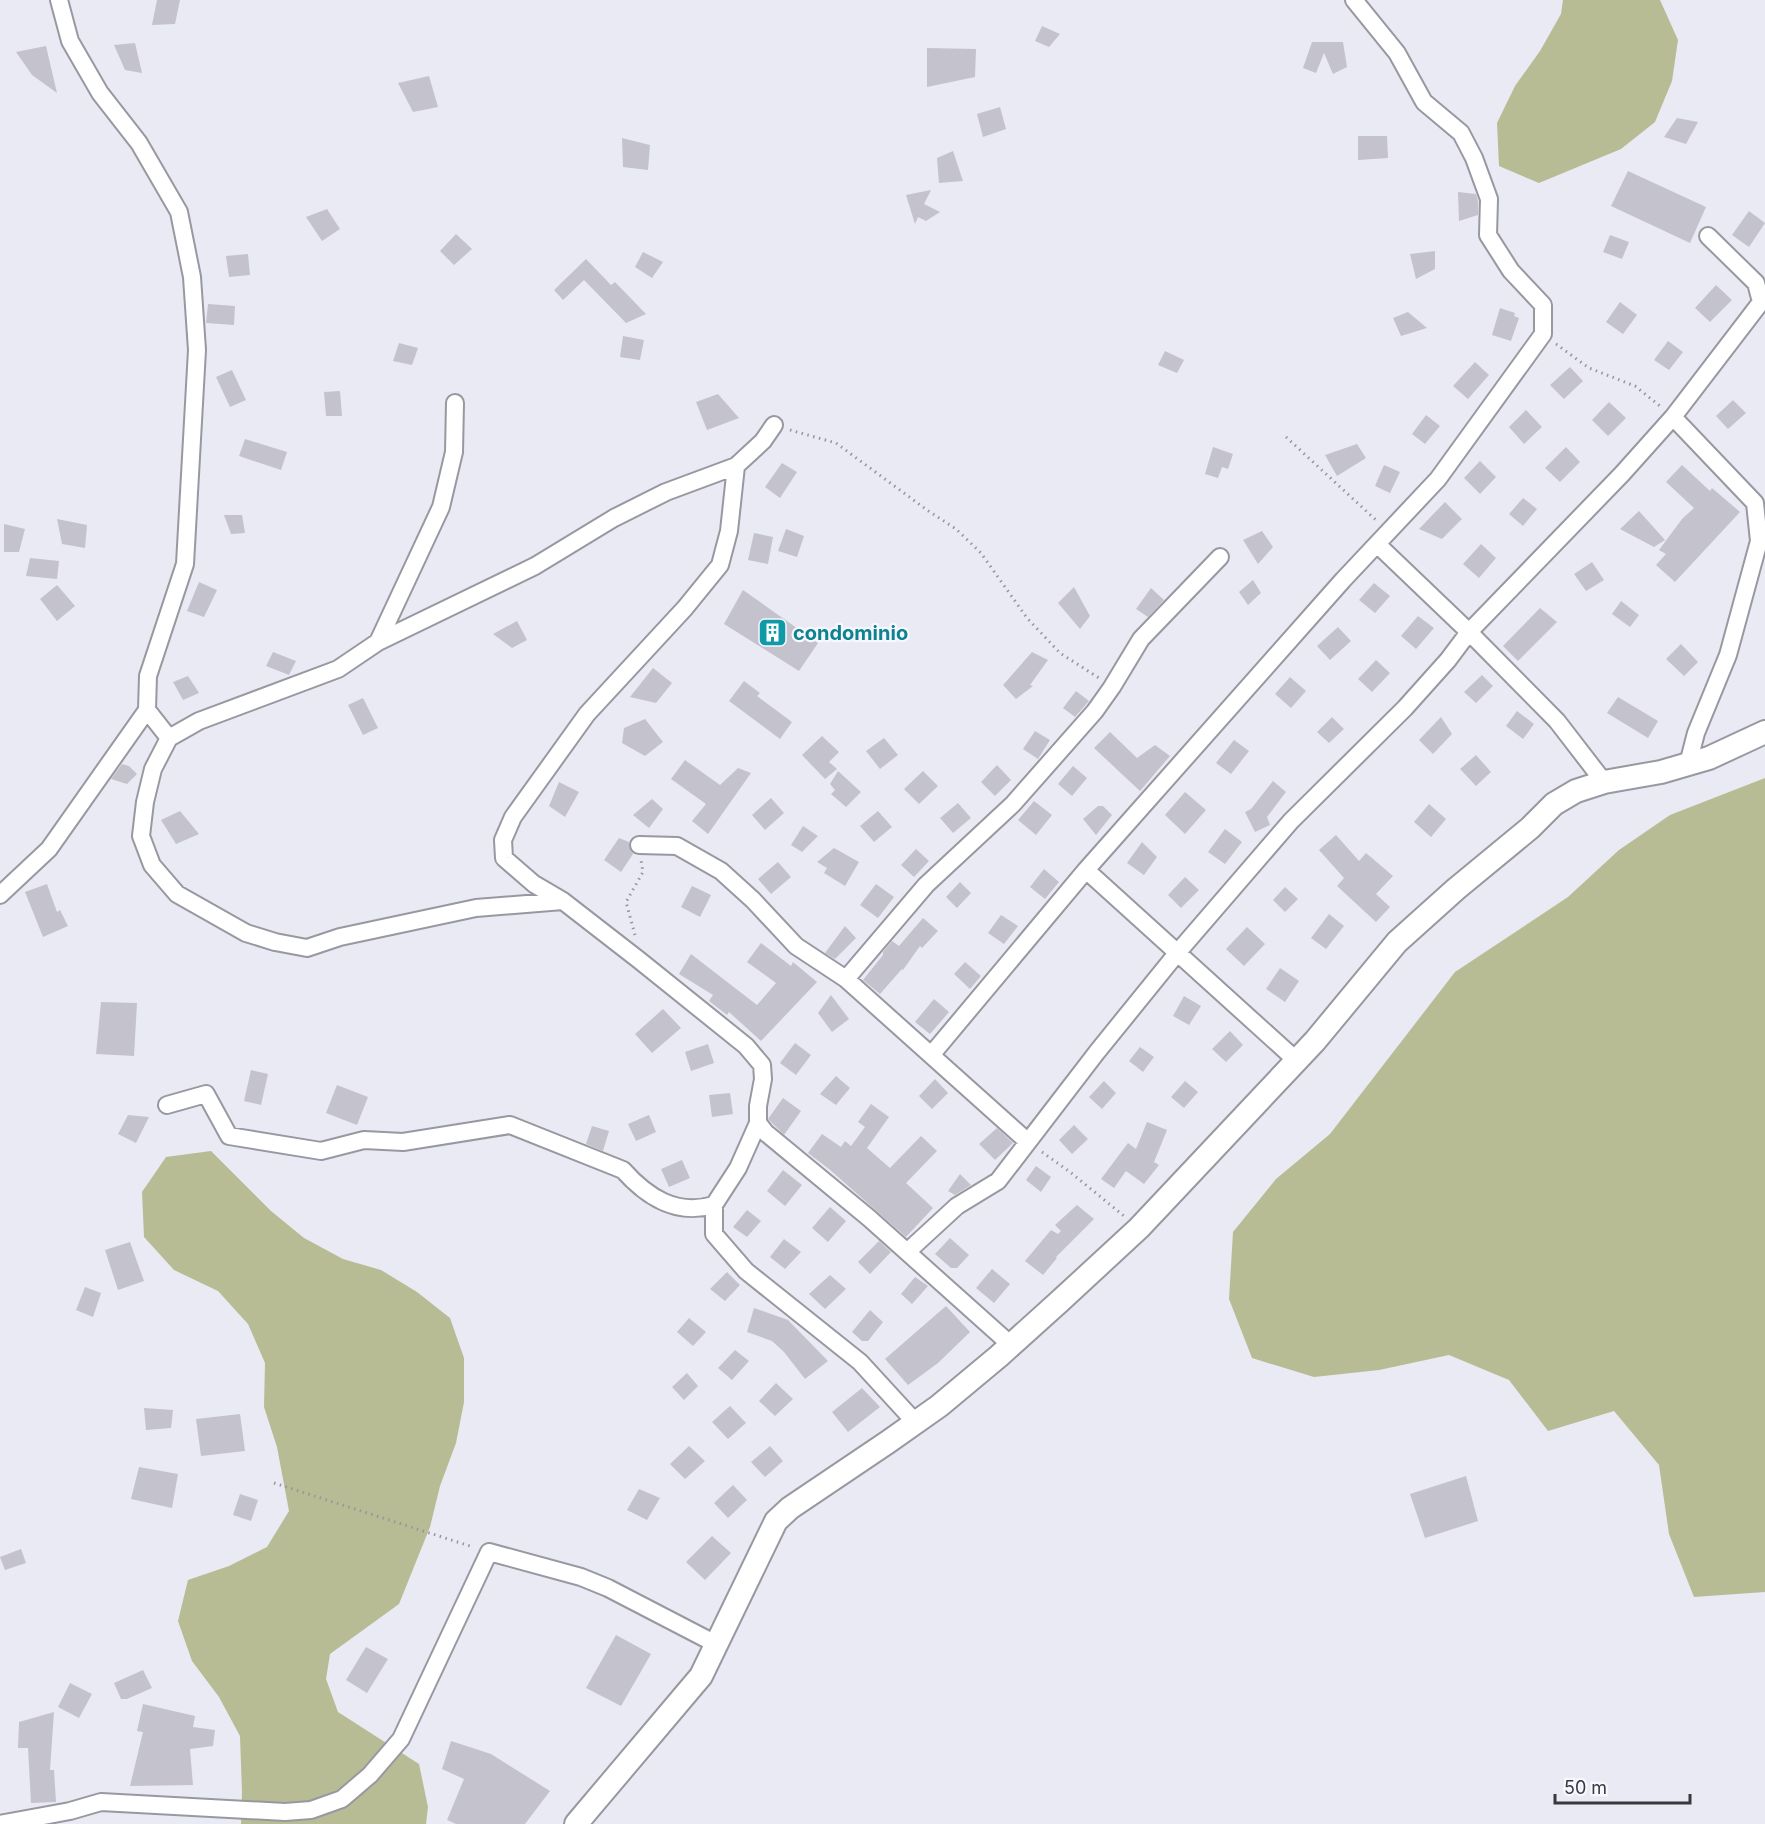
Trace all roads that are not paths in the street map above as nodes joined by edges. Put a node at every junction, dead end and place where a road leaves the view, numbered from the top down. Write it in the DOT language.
graph roads {
  1 [pos="59,0"];
  2 [pos="1354,0"];
  3 [pos="1708,236"];
  4 [pos="455,403"];
  5 [pos="1673,417"];
  6 [pos="774,425"];
  7 [pos="736,466"];
  8 [pos="1761,518"];
  9 [pos="1383,539"];
  10 [pos="1220,557"];
  11 [pos="1469,632"];
  12 [pos="378,642"];
  13 [pos="147,710"];
  14 [pos="1765,732"];
  15 [pos="170,738"];
  16 [pos="1688,764"];
  17 [pos="1605,782"];
  18 [pos="639,845"];
  19 [pos="1086,870"];
  20 [pos="0,895"];
  21 [pos="563,901"];
  22 [pos="1178,952"];
  23 [pos="846,979"];
  24 [pos="932,1054"];
  25 [pos="1297,1061"];
  26 [pos="167,1105"];
  27 [pos="758,1123"];
  28 [pos="1028,1142"];
  29 [pos="714,1205"];
  30 [pos="907,1252"];
  31 [pos="1011,1345"];
  32 [pos="915,1423"];
  33 [pos="716,1644"];
  34 [pos="0,1824"];
  35 [pos="576,1824"];
  1 -- 13 [label="street"];
  2 -- 9 [label="street"];
  3 -- 5 [label="street"];
  4 -- 12 [label="street"];
  5 -- 8 [label="street"];
  5 -- 11 [label="street"];
  6 -- 7 [label="street"];
  7 -- 12 [label="street"];
  7 -- 21 [label="street"];
  8 -- 16 [label="street"];
  9 -- 11 [label="street"];
  9 -- 19 [label="street"];
  10 -- 23 [label="street"];
  11 -- 17 [label="street"];
  11 -- 22 [label="street"];
  12 -- 15 [label="street"];
  13 -- 15 [label="street"];
  13 -- 20 [label="street"];
  14 -- 16 [label="main road"];
  15 -- 21 [label="street"];
  16 -- 17 [label="main road"];
  17 -- 25 [label="main road"];
  18 -- 23 [label="street"];
  19 -- 22 [label="street"];
  19 -- 24 [label="street"];
  21 -- 27 [label="street"];
  22 -- 25 [label="street"];
  22 -- 28 [label="street"];
  23 -- 24 [label="street"];
  24 -- 28 [label="street"];
  25 -- 31 [label="main road"];
  26 -- 29 [label="street"];
  27 -- 29 [label="street"];
  27 -- 30 [label="street"];
  28 -- 30 [label="street"];
  29 -- 32 [label="street"];
  30 -- 31 [label="street"];
  31 -- 32 [label="main road"];
  32 -- 33 [label="main road"];
  33 -- 34 [label="street"];
  33 -- 35 [label="main road"];
}
